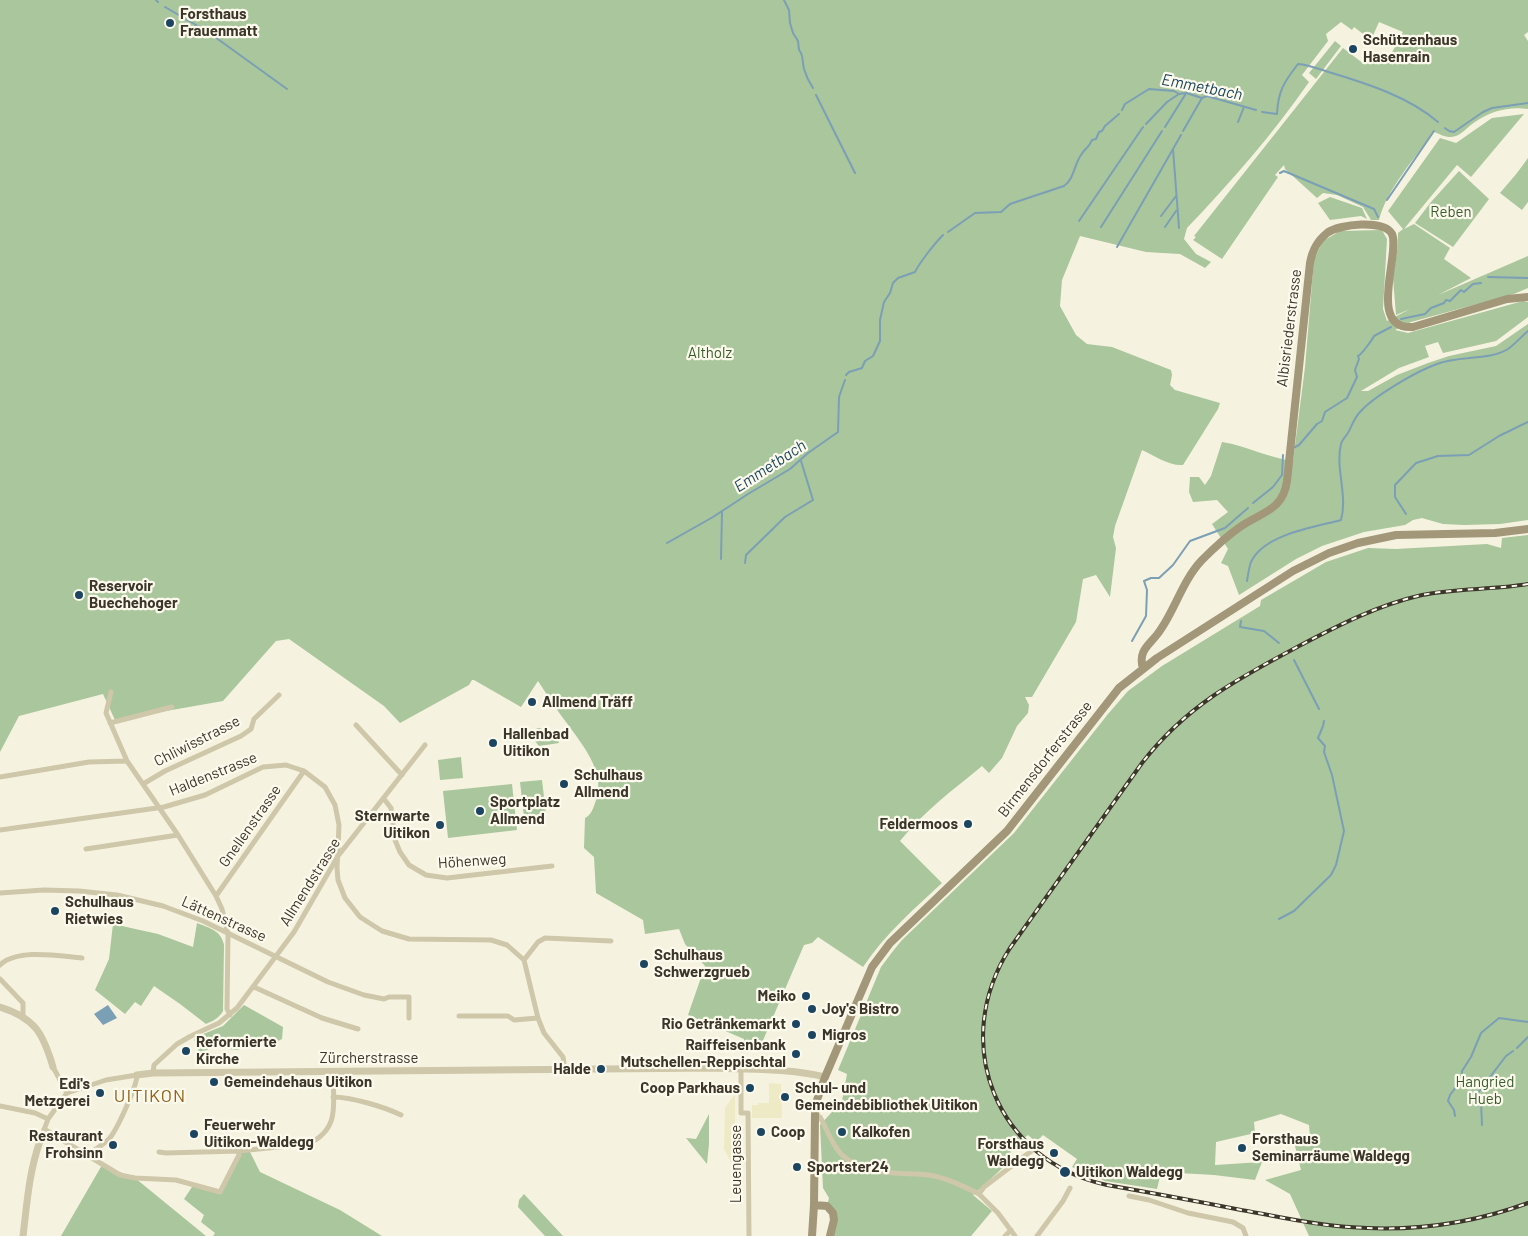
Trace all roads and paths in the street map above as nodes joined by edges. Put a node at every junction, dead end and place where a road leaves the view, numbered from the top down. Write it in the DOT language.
graph roads {
  1 [pos="1528,298"];
  2 [pos="1528,529"];
  3 [pos="1143,668"];
  4 [pos="111,692"];
  5 [pos="279,695"];
  6 [pos="172,707"];
  7 [pos="110,723"];
  8 [pos="356,725"];
  9 [pos="425,745"];
  10 [pos="127,761"];
  11 [pos="304,771"];
  12 [pos="402,775"];
  13 [pos="0,777"];
  14 [pos="143,784"];
  15 [pos="384,798"];
  16 [pos="159,807"];
  17 [pos="0,830"];
  18 [pos="178,835"];
  19 [pos="86,849"];
  20 [pos="338,856"];
  21 [pos="552,866"];
  22 [pos="0,893"];
  23 [pos="216,896"];
  24 [pos="228,934"];
  25 [pos="610,941"];
  26 [pos="276,957"];
  27 [pos="82,958"];
  28 [pos="524,960"];
  29 [pos="0,965"];
  30 [pos="0,979"];
  31 [pos="254,987"];
  32 [pos="0,1007"];
  33 [pos="230,1015"];
  34 [pos="459,1016"];
  35 [pos="23,1017"];
  36 [pos="409,1018"];
  37 [pos="538,1018"];
  38 [pos="358,1029"];
  39 [pos="53,1066"];
  40 [pos="741,1068"];
  41 [pos="565,1070"];
  42 [pos="333,1072"];
  43 [pos="152,1073"];
  44 [pos="137,1075"];
  45 [pos="825,1077"];
  46 [pos="67,1093"];
  47 [pos="333,1097"];
  48 [pos="0,1106"];
  49 [pos="401,1115"];
  50 [pos="815,1115"];
  51 [pos="48,1120"];
  52 [pos="44,1129"];
  53 [pos="40,1141"];
  54 [pos="1034,1149"];
  55 [pos="239,1151"];
  56 [pos="159,1152"];
  57 [pos="87,1155"];
  58 [pos="1070,1188"];
  59 [pos="979,1194"];
  60 [pos="1130,1196"];
  61 [pos="814,1205"];
  62 [pos="1011,1230"];
  63 [pos="23,1236"];
  64 [pos="748,1236"];
  65 [pos="812,1236"];
  66 [pos="830,1236"];
  67 [pos="1005,1236"];
  68 [pos="1015,1236"];
  69 [pos="1037,1236"];
  70 [pos="1246,1236"];
  1 -- 3 [label="main road, Albisriederstrasse"];
  2 -- 3 [label="main road, Birmensdorferstrasse"];
  3 -- 45 [label="main road, Birmensdorferstrasse"];
  4 -- 7 [label="street"];
  5 -- 14 [label="street, Chliwisstrasse"];
  6 -- 7 [label="street"];
  7 -- 10 [label="street"];
  8 -- 12 [label="street"];
  9 -- 12 [label="street, Allmendstrasse"];
  10 -- 13 [label="street"];
  10 -- 14 [label="street"];
  11 -- 16 [label="street, Haldenstrasse"];
  11 -- 20 [label="street, Haldenstrasse"];
  11 -- 23 [label="street, Gnellenstrasse"];
  12 -- 15 [label="street, Allmendstrasse"];
  14 -- 16 [label="street"];
  15 -- 20 [label="street, Allmendstrasse"];
  15 -- 21 [label="street, Höhenweg"];
  16 -- 17 [label="street, Haldenstrasse"];
  16 -- 18 [label="street"];
  18 -- 19 [label="street"];
  18 -- 23 [label="street"];
  20 -- 26 [label="street, Allmendstrasse"];
  20 -- 28 [label="street, Haldenstrasse"];
  22 -- 24 [label="street, Lättenstrasse"];
  23 -- 24 [label="street"];
  24 -- 26 [label="street, Lättenstrasse"];
  24 -- 33 [label="street"];
  25 -- 28 [label="street"];
  26 -- 31 [label="street, Allmendstrasse"];
  26 -- 36 [label="street, Lättenstrasse"];
  27 -- 29 [label="street"];
  28 -- 37 [label="street"];
  30 -- 35 [label="street"];
  31 -- 33 [label="street, Allmendstrasse"];
  31 -- 38 [label="street"];
  32 -- 35 [label="street"];
  33 -- 43 [label="street, Allmendstrasse"];
  34 -- 37 [label="street"];
  35 -- 39 [label="street"];
  37 -- 41 [label="street"];
  39 -- 46 [label="street"];
  40 -- 41 [label="street, Zürcherstrasse"];
  40 -- 45 [label="street, Zürcherstrasse"];
  40 -- 64 [label="street, Leuengasse"];
  41 -- 42 [label="street, Zürcherstrasse"];
  42 -- 43 [label="street, Zürcherstrasse"];
  42 -- 47 [label="street"];
  43 -- 44 [label="street, Zürcherstrasse"];
  44 -- 46 [label="street, Zürcherstrasse"];
  44 -- 57 [label="street"];
  45 -- 50 [label="main road, Birmensdorferstrasse"];
  46 -- 51 [label="street"];
  47 -- 49 [label="street"];
  47 -- 55 [label="street"];
  48 -- 51 [label="street"];
  50 -- 59 [label="street"];
  50 -- 61 [label="main road, Birmensdorferstrasse"];
  51 -- 52 [label="street"];
  52 -- 53 [label="street"];
  52 -- 57 [label="street"];
  53 -- 63 [label="street"];
  54 -- 59 [label="street"];
  55 -- 56 [label="street"];
  55 -- 57 [label="street"];
  58 -- 69 [label="street"];
  59 -- 62 [label="street"];
  60 -- 70 [label="street"];
  61 -- 65 [label="main road, Birmensdorferstrasse"];
  61 -- 66 [label="main road"];
  62 -- 67 [label="street"];
  62 -- 68 [label="street"];
}
